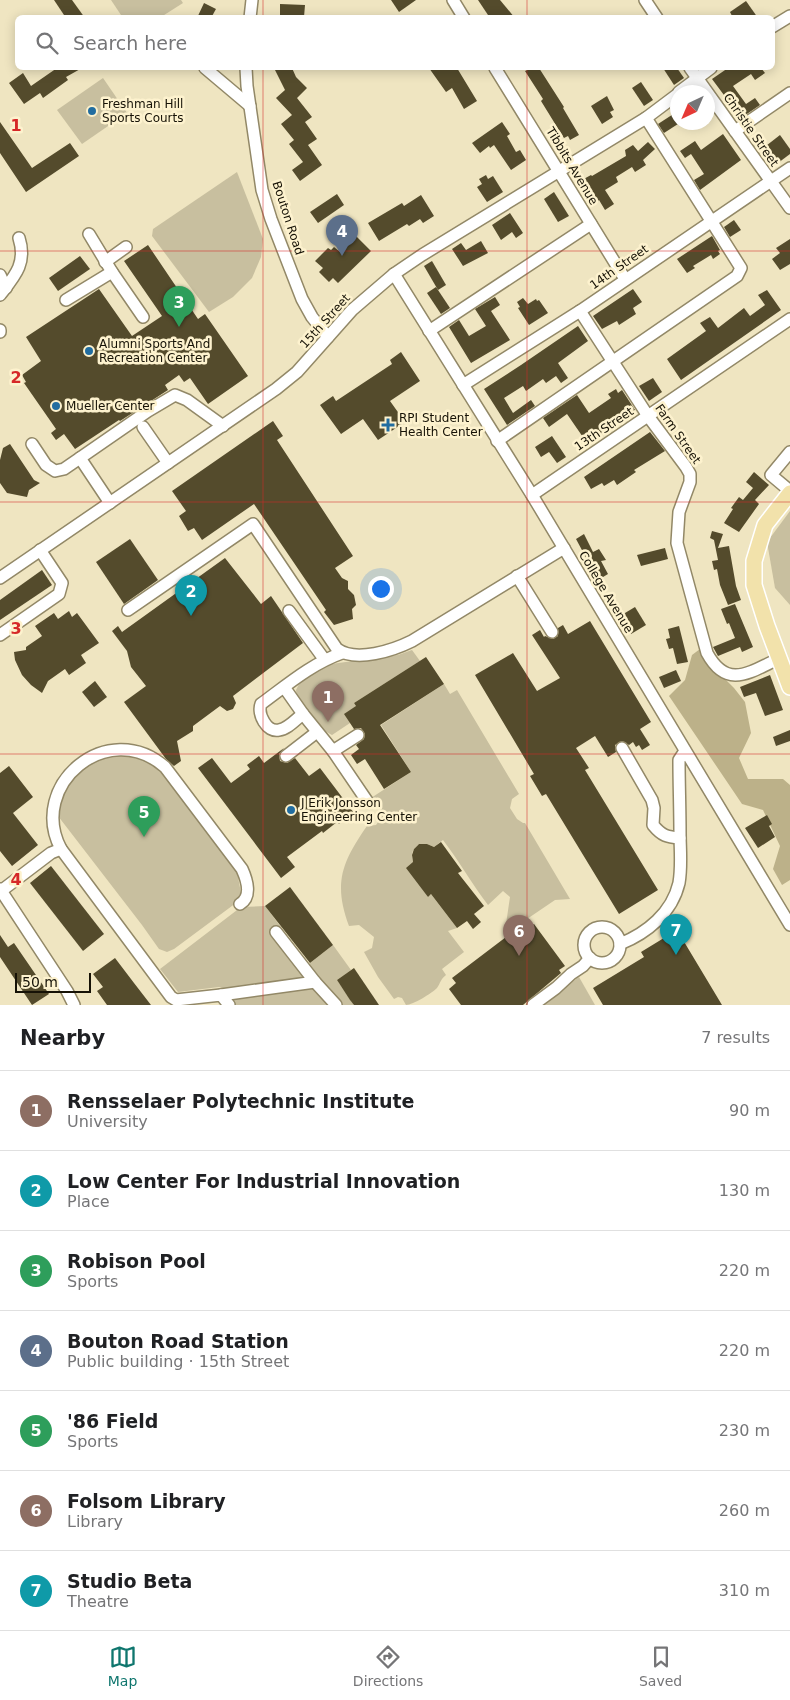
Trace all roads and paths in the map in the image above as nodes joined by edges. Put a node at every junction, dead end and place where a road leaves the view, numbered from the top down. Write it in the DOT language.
graph roads {
  1 [pos="252,0"];
  2 [pos="454,0"];
  3 [pos="645,0"];
  4 [pos="250,15"];
  5 [pos="462,15"];
  6 [pos="655,15"];
  7 [pos="790,16"];
  8 [pos="775,25"];
  9 [pos="207,70"];
  10 [pos="246,70"];
  11 [pos="496,70"];
  12 [pos="692,70"];
  13 [pos="708,70"];
  14 [pos="698,78"];
  15 [pos="689,85"];
  16 [pos="790,93"];
  17 [pos="670,99"];
  18 [pos="250,106"];
  19 [pos="646,118"];
  20 [pos="735,131"];
  21 [pos="790,168"];
  22 [pos="559,172"];
  23 [pos="770,181"];
  24 [pos="790,208"];
  25 [pos="712,220"];
  26 [pos="591,224"];
  27 [pos="89,234"];
  28 [pos="19,238"];
  29 [pos="126,247"];
  30 [pos="105,262"];
  31 [pos="112,272"];
  32 [pos="394,274"];
  33 [pos="0,275"];
  34 [pos="625,279"];
  35 [pos="3,292"];
  36 [pos="66,300"];
  37 [pos="580,311"];
  38 [pos="143,317"];
  39 [pos="790,319"];
  40 [pos="429,331"];
  41 [pos="328,337"];
  42 [pos="612,361"];
  43 [pos="463,385"];
  44 [pos="648,416"];
  45 [pos="223,426"];
  46 [pos="143,427"];
  47 [pos="498,441"];
  48 [pos="32,444"];
  49 [pos="790,452"];
  50 [pos="80,458"];
  51 [pos="168,463"];
  52 [pos="790,492"];
  53 [pos="532,495"];
  54 [pos="110,503"];
  55 [pos="564,548"];
  56 [pos="40,550"];
  57 [pos="517,576"];
  58 [pos="0,578"];
  59 [pos="128,610"];
  60 [pos="289,611"];
  61 [pos="552,632"];
  62 [pos="0,636"];
  63 [pos="342,653"];
  64 [pos="324,659"];
  65 [pos="778,659"];
  66 [pos="284,687"];
  67 [pos="790,688"];
  68 [pos="303,714"];
  69 [pos="317,732"];
  70 [pos="358,734"];
  71 [pos="622,748"];
  72 [pos="333,751"];
  73 [pos="685,751"];
  74 [pos="286,756"];
  75 [pos="367,801"];
  76 [pos="680,838"];
  77 [pos="61,849"];
  78 [pos="1,890"];
  79 [pos="240,904"];
  80 [pos="790,925"];
  81 [pos="276,932"];
  82 [pos="620,944"];
  83 [pos="590,958"];
  84 [pos="316,982"];
  85 [pos="221,995"];
  86 [pos="175,1003"];
  87 [pos="74,1005"];
  88 [pos="229,1005"];
  89 [pos="336,1005"];
  90 [pos="533,1005"];
  1 -- 4 [label="street"];
  2 -- 5 [label="street"];
  3 -- 6 [label="street"];
  7 -- 8 [label="street"];
  9 -- 18 [label="street"];
  10 -- 18 [label="street, Bouton Road"];
  11 -- 22 [label="street, Tibbits Avenue"];
  12 -- 14 [label="street, Christie Street"];
  13 -- 14 [label="street, 15th Street"];
  14 -- 15 [label="street, 15th Street"];
  14 -- 20 [label="street, Christie Street"];
  16 -- 20 [label="street"];
  17 -- 19 [label="street, 15th Street"];
  18 -- 41 [label="street, Bouton Road"];
  19 -- 22 [label="street, 15th Street"];
  19 -- 25 [label="street"];
  20 -- 23 [label="street, Christie Street"];
  21 -- 23 [label="street, 14th Street"];
  22 -- 26 [label="street, Tibbits Avenue"];
  22 -- 32 [label="street, 15th Street"];
  23 -- 24 [label="street, Christie Street"];
  23 -- 25 [label="street, 14th Street"];
  25 -- 34 [label="street, 14th Street"];
  25 -- 42 [label="street"];
  26 -- 34 [label="street, Tibbits Avenue"];
  26 -- 40 [label="street"];
  27 -- 30 [label="street"];
  28 -- 35 [label="street"];
  29 -- 30 [label="street"];
  30 -- 31 [label="street"];
  31 -- 36 [label="street"];
  31 -- 38 [label="street"];
  32 -- 40 [label="street, College Avenue"];
  32 -- 41 [label="street, 15th Street"];
  33 -- 35 [label="street"];
  34 -- 37 [label="street, 14th Street"];
  37 -- 42 [label="street, Farm Street"];
  37 -- 43 [label="street, 14th Street"];
  39 -- 44 [label="street, 13th Street"];
  40 -- 43 [label="street, College Avenue"];
  41 -- 45 [label="street, 15th Street"];
  42 -- 44 [label="street, Farm Street"];
  42 -- 47 [label="street"];
  43 -- 47 [label="street, College Avenue"];
  44 -- 53 [label="street, 13th Street"];
  44 -- 65 [label="street, Farm Street"];
  45 -- 50 [label="street"];
  45 -- 51 [label="street, 15th Street"];
  46 -- 51 [label="street"];
  47 -- 53 [label="street, College Avenue"];
  48 -- 50 [label="street"];
  49 -- 52 [label="street"];
  50 -- 54 [label="street"];
  51 -- 54 [label="street, 15th Street"];
  52 -- 65 [label="main road"];
  53 -- 55 [label="street, College Avenue"];
  54 -- 56 [label="street, 15th Street"];
  55 -- 57 [label="street"];
  55 -- 73 [label="street, College Avenue"];
  56 -- 58 [label="street, 15th Street"];
  56 -- 62 [label="street"];
  57 -- 61 [label="street"];
  57 -- 63 [label="street"];
  59 -- 63 [label="street"];
  60 -- 64 [label="street"];
  63 -- 64 [label="street"];
  64 -- 66 [label="street"];
  65 -- 67 [label="main road"];
  66 -- 68 [label="street"];
  66 -- 68 [label="street"];
  68 -- 69 [label="street"];
  69 -- 72 [label="street"];
  69 -- 74 [label="street"];
  70 -- 72 [label="street"];
  71 -- 76 [label="street"];
  72 -- 75 [label="street"];
  73 -- 76 [label="street"];
  73 -- 80 [label="street, College Avenue"];
  76 -- 82 [label="street"];
  77 -- 78 [label="street"];
  77 -- 79 [label="street"];
  77 -- 86 [label="street"];
  78 -- 87 [label="street"];
  81 -- 84 [label="street"];
  82 -- 83 [label="street"];
  82 -- 83 [label="street"];
  83 -- 90 [label="street"];
  84 -- 85 [label="street"];
  84 -- 89 [label="street"];
  85 -- 86 [label="street"];
  85 -- 88 [label="street"];
}
